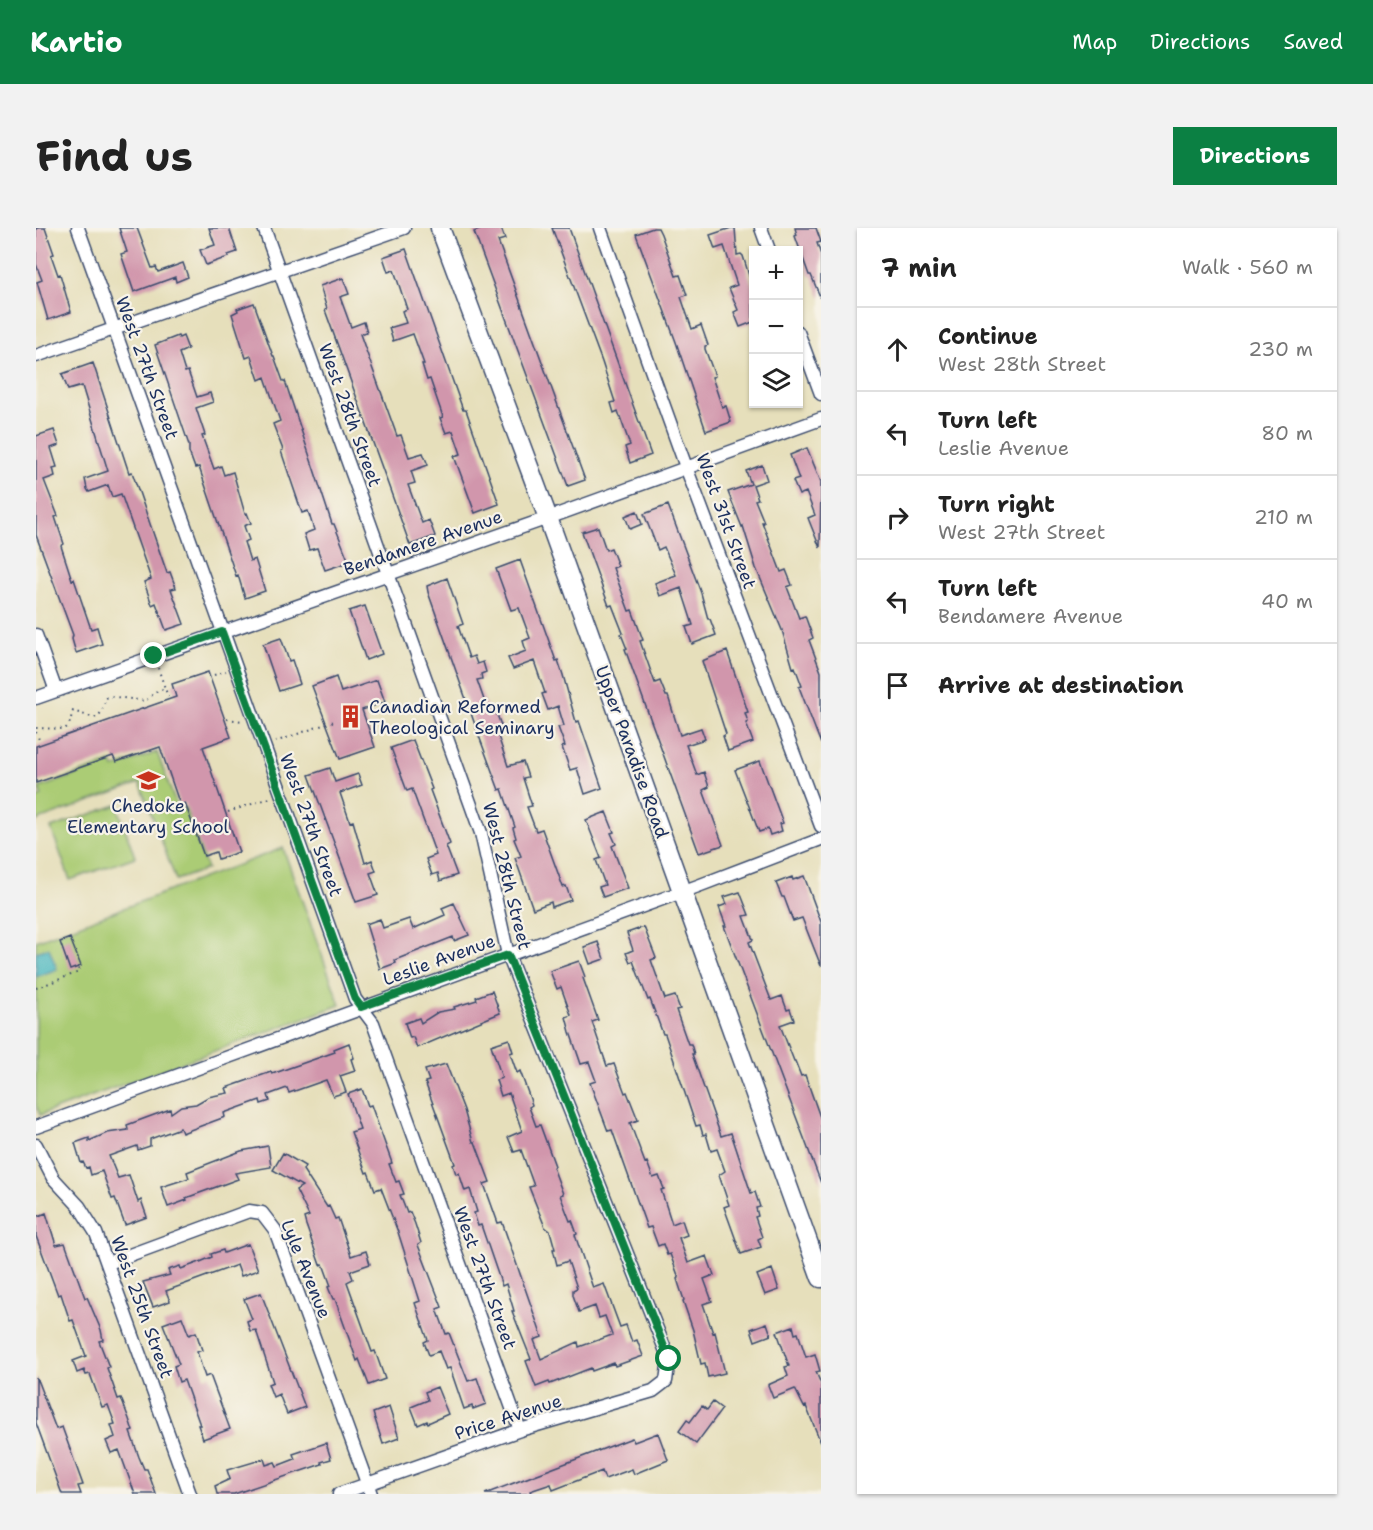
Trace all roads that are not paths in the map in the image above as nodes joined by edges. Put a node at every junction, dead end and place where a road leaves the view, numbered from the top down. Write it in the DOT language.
graph roads {
  1 [pos="78,228"];
  2 [pos="264,228"];
  3 [pos="404,228"];
  4 [pos="440,228"];
  5 [pos="600,228"];
  6 [pos="761,228"];
  7 [pos="768,246"];
  8 [pos="279,272"];
  9 [pos="113,329"];
  10 [pos="803,345"];
  11 [pos="36,356"];
  12 [pos="821,394"];
  13 [pos="821,419"];
  14 [pos="686,467"];
  15 [pos="548,518"];
  16 [pos="389,574"];
  17 [pos="222,632"];
  18 [pos="36,635"];
  19 [pos="56,692"];
  20 [pos="36,698"];
  21 [pos="821,826"];
  22 [pos="821,839"];
  23 [pos="682,891"];
  24 [pos="508,955"];
  25 [pos="361,1007"];
  26 [pos="36,1127"];
  27 [pos="36,1145"];
  28 [pos="108,1263"];
  29 [pos="819,1266"];
  30 [pos="669,1359"];
  31 [pos="520,1430"];
  32 [pos="369,1489"];
  33 [pos="190,1494"];
  34 [pos="339,1494"];
  1 -- 9 [label="street, West 27th Street"];
  2 -- 8 [label="street, West 28th Street"];
  3 -- 8 [label="street"];
  4 -- 15 [label="street, Upper Paradise Road"];
  5 -- 14 [label="street, West 31st Street"];
  6 -- 7 [label="street"];
  8 -- 9 [label="street"];
  8 -- 16 [label="street, West 28th Street"];
  9 -- 11 [label="street"];
  9 -- 17 [label="street, West 27th Street"];
  10 -- 12 [label="street"];
  13 -- 14 [label="street, Bendamere Avenue"];
  14 -- 15 [label="street, Bendamere Avenue"];
  14 -- 21 [label="street, West 31st Street"];
  15 -- 16 [label="street, Bendamere Avenue"];
  15 -- 23 [label="street, Upper Paradise Road"];
  16 -- 17 [label="street, Bendamere Avenue"];
  16 -- 24 [label="street, West 28th Street"];
  17 -- 19 [label="street, Bendamere Avenue"];
  17 -- 25 [label="street, West 27th Street"];
  18 -- 19 [label="street"];
  19 -- 20 [label="street, Bendamere Avenue"];
  22 -- 23 [label="street, Leslie Avenue"];
  23 -- 24 [label="street, Leslie Avenue"];
  23 -- 29 [label="street, Upper Paradise Road"];
  24 -- 25 [label="street, Leslie Avenue"];
  24 -- 30 [label="street, West 28th Street"];
  25 -- 26 [label="street, Leslie Avenue"];
  25 -- 31 [label="street, West 27th Street"];
  27 -- 28 [label="street, West 25th Street"];
  28 -- 32 [label="street, Lyle Avenue"];
  28 -- 33 [label="street, West 25th Street"];
  30 -- 31 [label="street, Price Avenue"];
  31 -- 32 [label="street, Price Avenue"];
  32 -- 34 [label="street, Price Avenue"];
}
